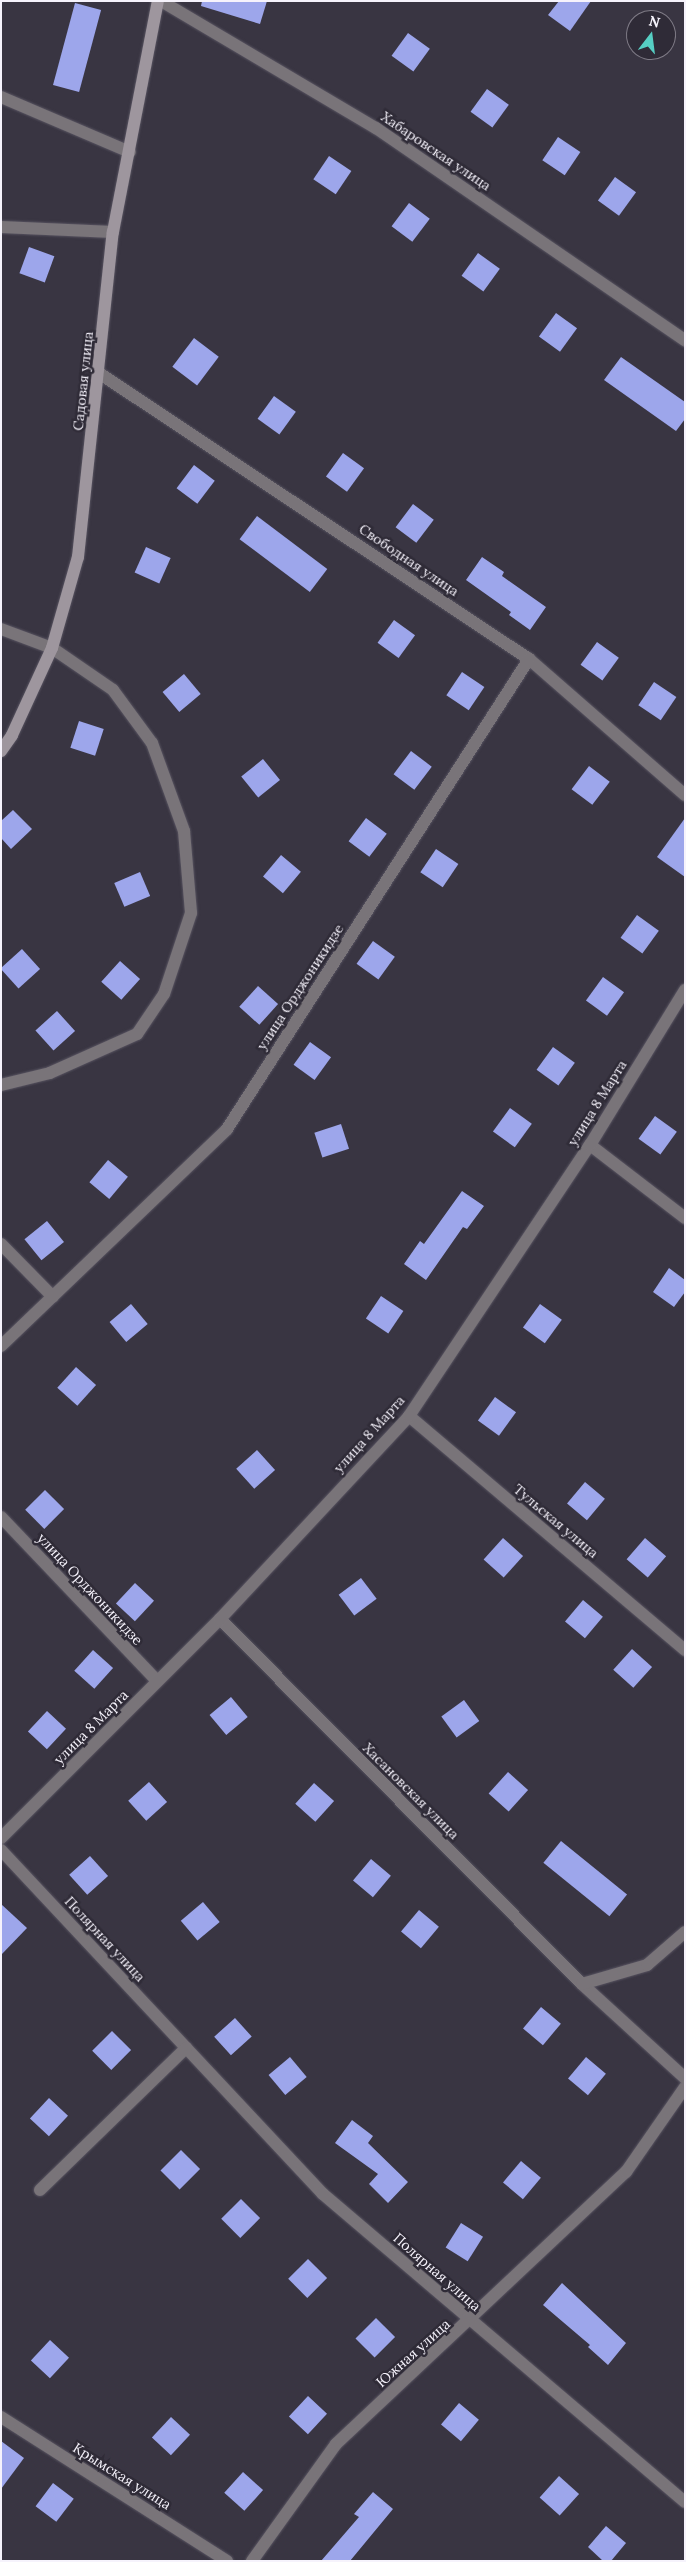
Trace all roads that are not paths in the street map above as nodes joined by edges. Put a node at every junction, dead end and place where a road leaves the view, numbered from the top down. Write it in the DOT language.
graph roads {
  1 [pos="159,1"];
  2 [pos="1,97"];
  3 [pos="130,152"];
  4 [pos="1,227"];
  5 [pos="113,232"];
  6 [pos="685,340"];
  7 [pos="100,373"];
  8 [pos="1,629"];
  9 [pos="52,648"];
  10 [pos="529,658"];
  11 [pos="1,751"];
  12 [pos="685,795"];
  13 [pos="685,990"];
  14 [pos="1,1085"];
  15 [pos="590,1145"];
  16 [pos="685,1218"];
  17 [pos="1,1244"];
  18 [pos="53,1297"];
  19 [pos="1,1346"];
  20 [pos="409,1416"];
  21 [pos="1,1517"];
  22 [pos="220,1619"];
  23 [pos="685,1650"];
  24 [pos="157,1681"];
  25 [pos="1,1838"];
  26 [pos="1,1850"];
  27 [pos="685,1932"];
  28 [pos="582,1984"];
  29 [pos="186,2048"];
  30 [pos="685,2078"];
  31 [pos="685,2087"];
  32 [pos="40,2190"];
  33 [pos="471,2321"];
  34 [pos="1,2417"];
  35 [pos="685,2502"];
  36 [pos="228,2561"];
  37 [pos="252,2561"];
  1 -- 3 [label="street, Садовая улица"];
  1 -- 6 [label="street, Хабаровская улица"];
  2 -- 3 [label="street"];
  3 -- 5 [label="street, Садовая улица"];
  4 -- 5 [label="street"];
  5 -- 7 [label="street, Садовая улица"];
  7 -- 9 [label="street, Садовая улица"];
  7 -- 10 [label="street, Свободная улица"];
  8 -- 9 [label="street"];
  9 -- 11 [label="street, Садовая улица"];
  9 -- 14 [label="street"];
  10 -- 12 [label="street, Свободная улица"];
  10 -- 18 [label="street, улица Орджоникидзе"];
  13 -- 15 [label="street, улица 8 Марта"];
  15 -- 16 [label="street"];
  15 -- 20 [label="street, улица 8 Марта"];
  17 -- 18 [label="street"];
  18 -- 19 [label="street, улица Орджоникидзе"];
  20 -- 22 [label="street, улица 8 Марта"];
  20 -- 23 [label="street, Тульская улица"];
  21 -- 24 [label="street, улица Орджоникидзе"];
  22 -- 24 [label="street, улица 8 Марта"];
  22 -- 28 [label="street, Хасановская улица"];
  24 -- 25 [label="street, улица 8 Марта"];
  26 -- 29 [label="street, Полярная улица"];
  27 -- 28 [label="street"];
  28 -- 30 [label="street"];
  29 -- 32 [label="street"];
  29 -- 33 [label="street, Полярная улица"];
  31 -- 33 [label="street, Южная улица"];
  33 -- 35 [label="street, Полярная улица"];
  33 -- 37 [label="street, Южная улица"];
  34 -- 36 [label="street, Крымская улица"];
}
